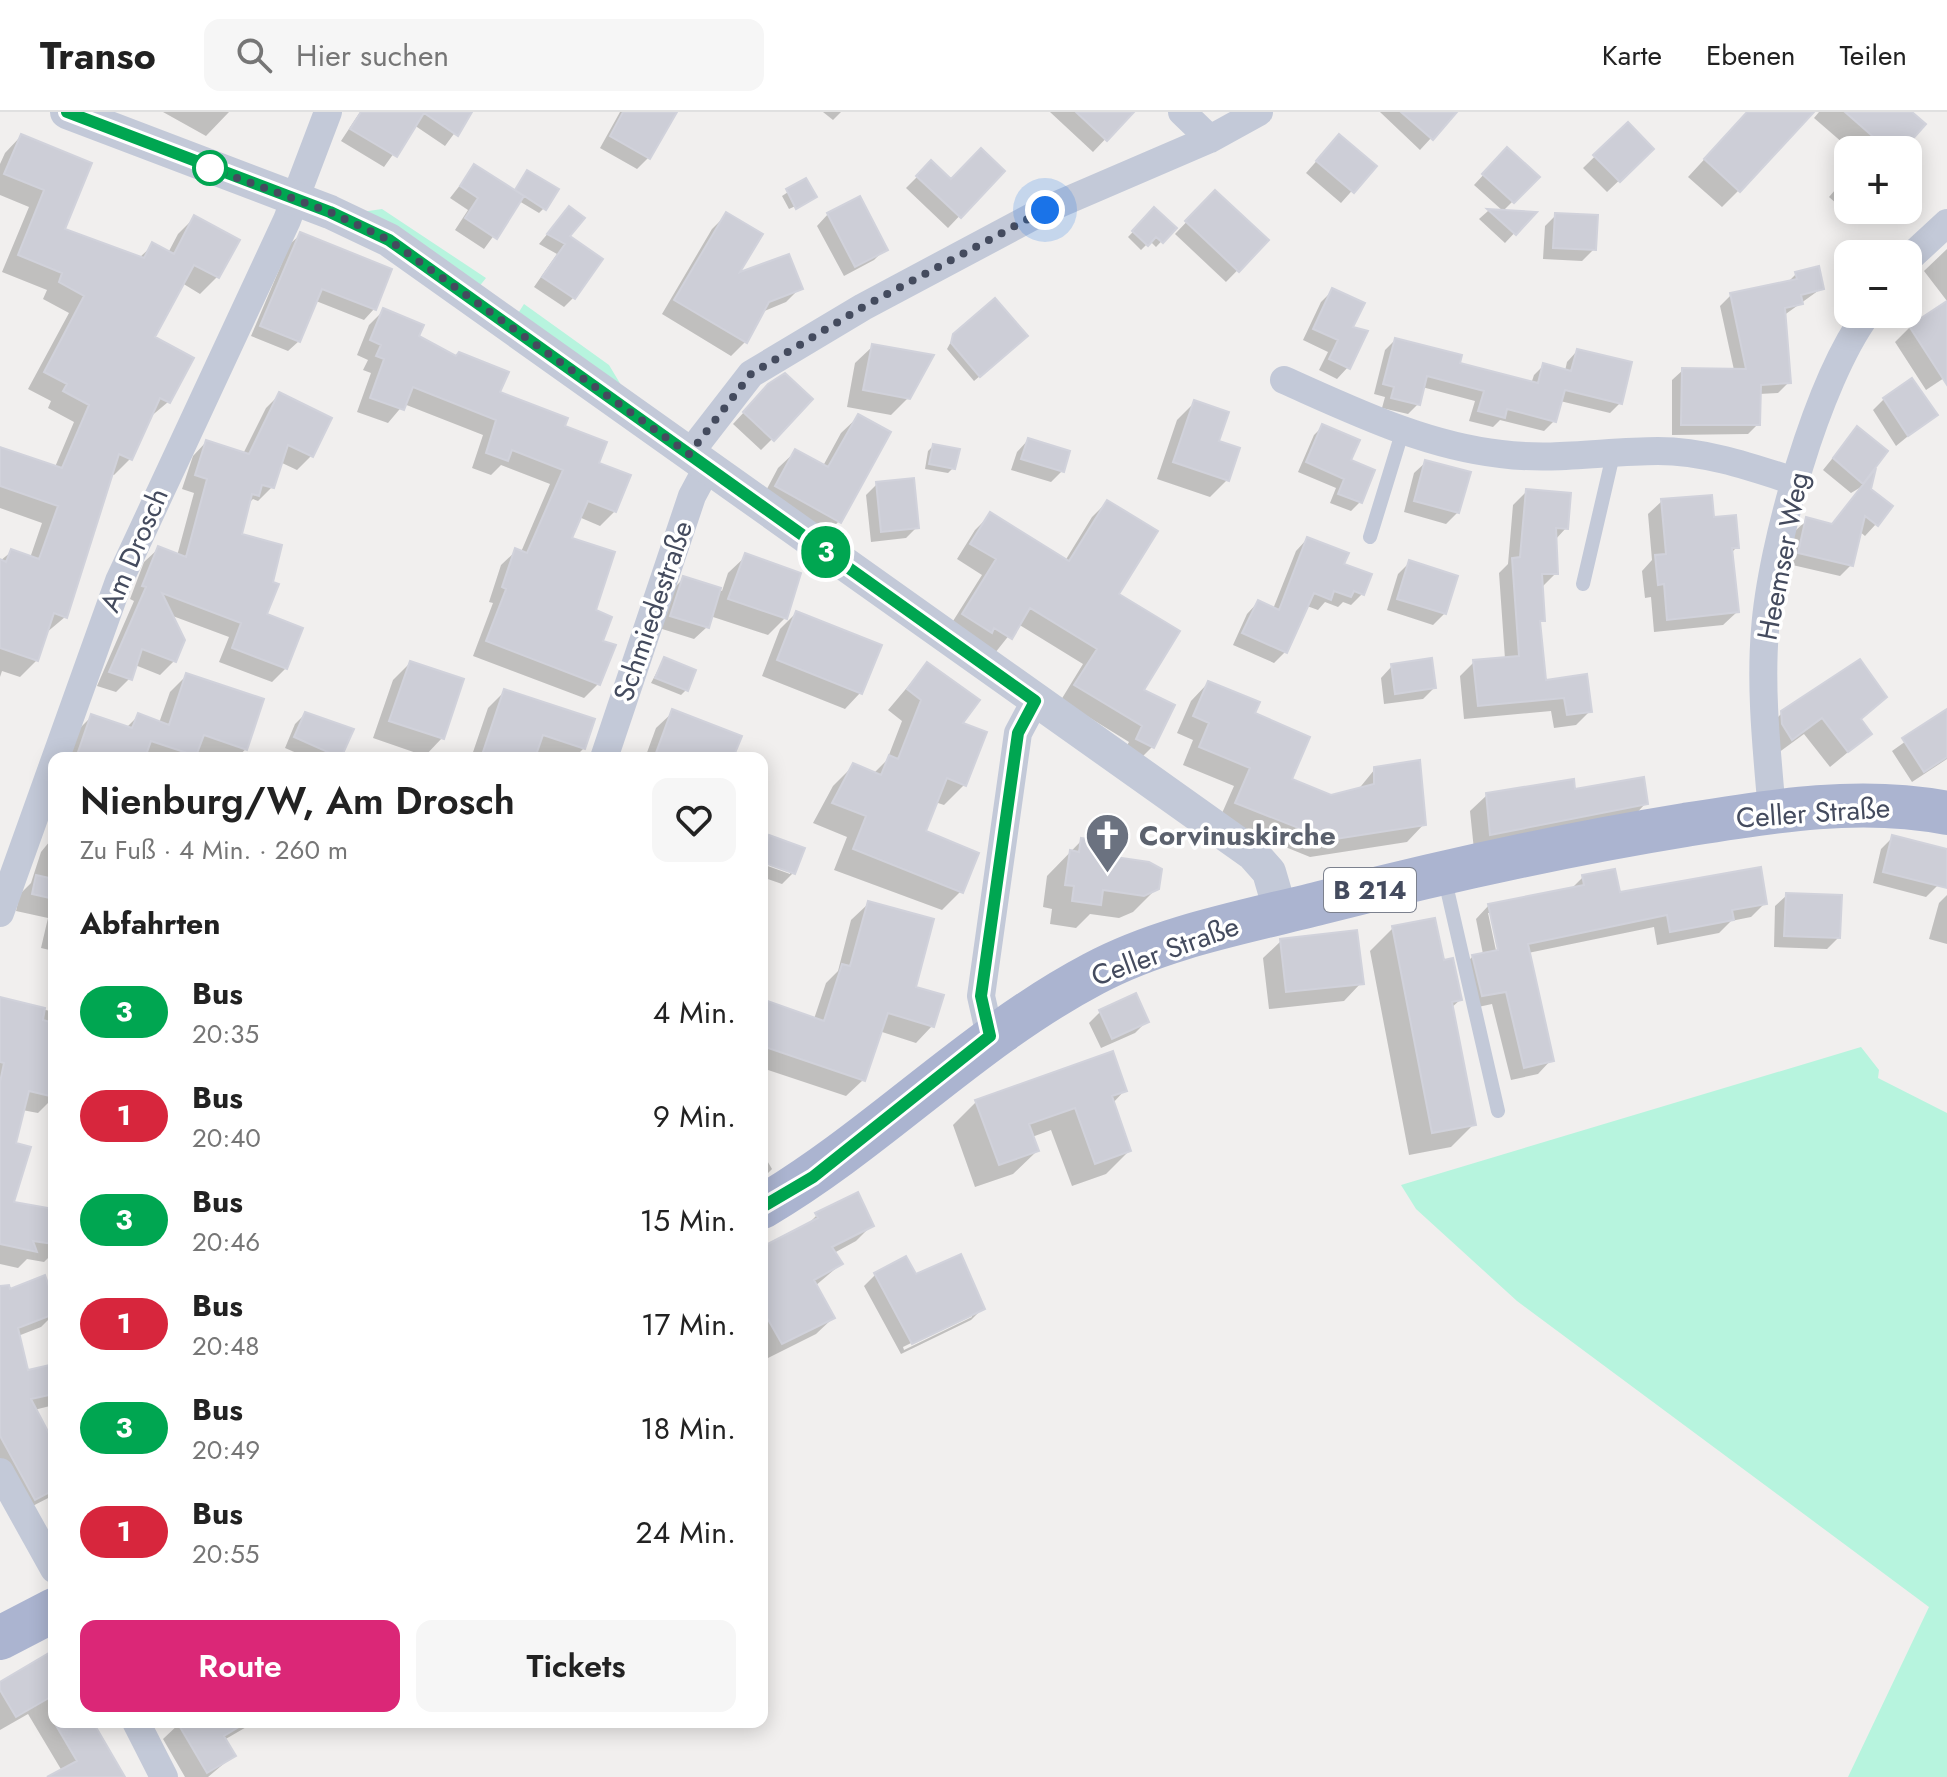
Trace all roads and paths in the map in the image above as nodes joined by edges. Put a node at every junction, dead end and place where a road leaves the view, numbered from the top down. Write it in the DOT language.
graph roads {
  1 [pos="67,112"];
  2 [pos="328,112"];
  3 [pos="1182,112"];
  4 [pos="1259,112"];
  5 [pos="1210,139"];
  6 [pos="295,200"];
  7 [pos="1947,223"];
  8 [pos="1922,246"];
  9 [pos="1860,328"];
  10 [pos="1284,380"];
  11 [pos="1402,433"];
  12 [pos="1613,455"];
  13 [pos="698,461"];
  14 [pos="1794,481"];
  15 [pos="1370,537"];
  16 [pos="1583,584"];
  17 [pos="1035,701"];
  18 [pos="58,752"];
  19 [pos="606,752"];
  20 [pos="48,779"];
  21 [pos="1772,812"];
  22 [pos="1947,813"];
  23 [pos="1443,872"];
  24 [pos="0,913"];
  25 [pos="1281,913"];
  26 [pos="990,1036"];
  27 [pos="1498,1111"];
  28 [pos="768,1203"];
  29 [pos="0,1472"];
  30 [pos="48,1558"];
  31 [pos="48,1613"];
  32 [pos="0,1638"];
  33 [pos="139,1728"];
  34 [pos="164,1777"];
  1 -- 6 [label="street"];
  2 -- 6 [label="street, Am Drosch"];
  3 -- 5 [label="street"];
  4 -- 5 [label="street, Schmiedestraße"];
  5 -- 13 [label="street, Schmiedestraße"];
  6 -- 13 [label="street"];
  6 -- 18 [label="street, Am Drosch"];
  7 -- 8 [label="street"];
  9 -- 14 [label="street, Heemser Weg"];
  10 -- 11 [label="street"];
  11 -- 12 [label="street"];
  11 -- 15 [label="lane"];
  12 -- 14 [label="street"];
  12 -- 16 [label="lane"];
  13 -- 17 [label="street"];
  13 -- 19 [label="street, Schmiedestraße"];
  14 -- 21 [label="street, Heemser Weg"];
  17 -- 25 [label="street"];
  17 -- 26 [label="street"];
  20 -- 24 [label="street, Am Drosch"];
  21 -- 22 [label="main road, Celler Straße / B 214"];
  21 -- 23 [label="main road, Celler Straße / B 214"];
  23 -- 25 [label="main road, Celler Straße / B 214"];
  23 -- 27 [label="lane"];
  25 -- 26 [label="main road, Celler Straße / B 214"];
  26 -- 28 [label="main road, Celler Straße / B 214"];
  29 -- 30 [label="street"];
  31 -- 32 [label="main road"];
  33 -- 34 [label="street"];
}
